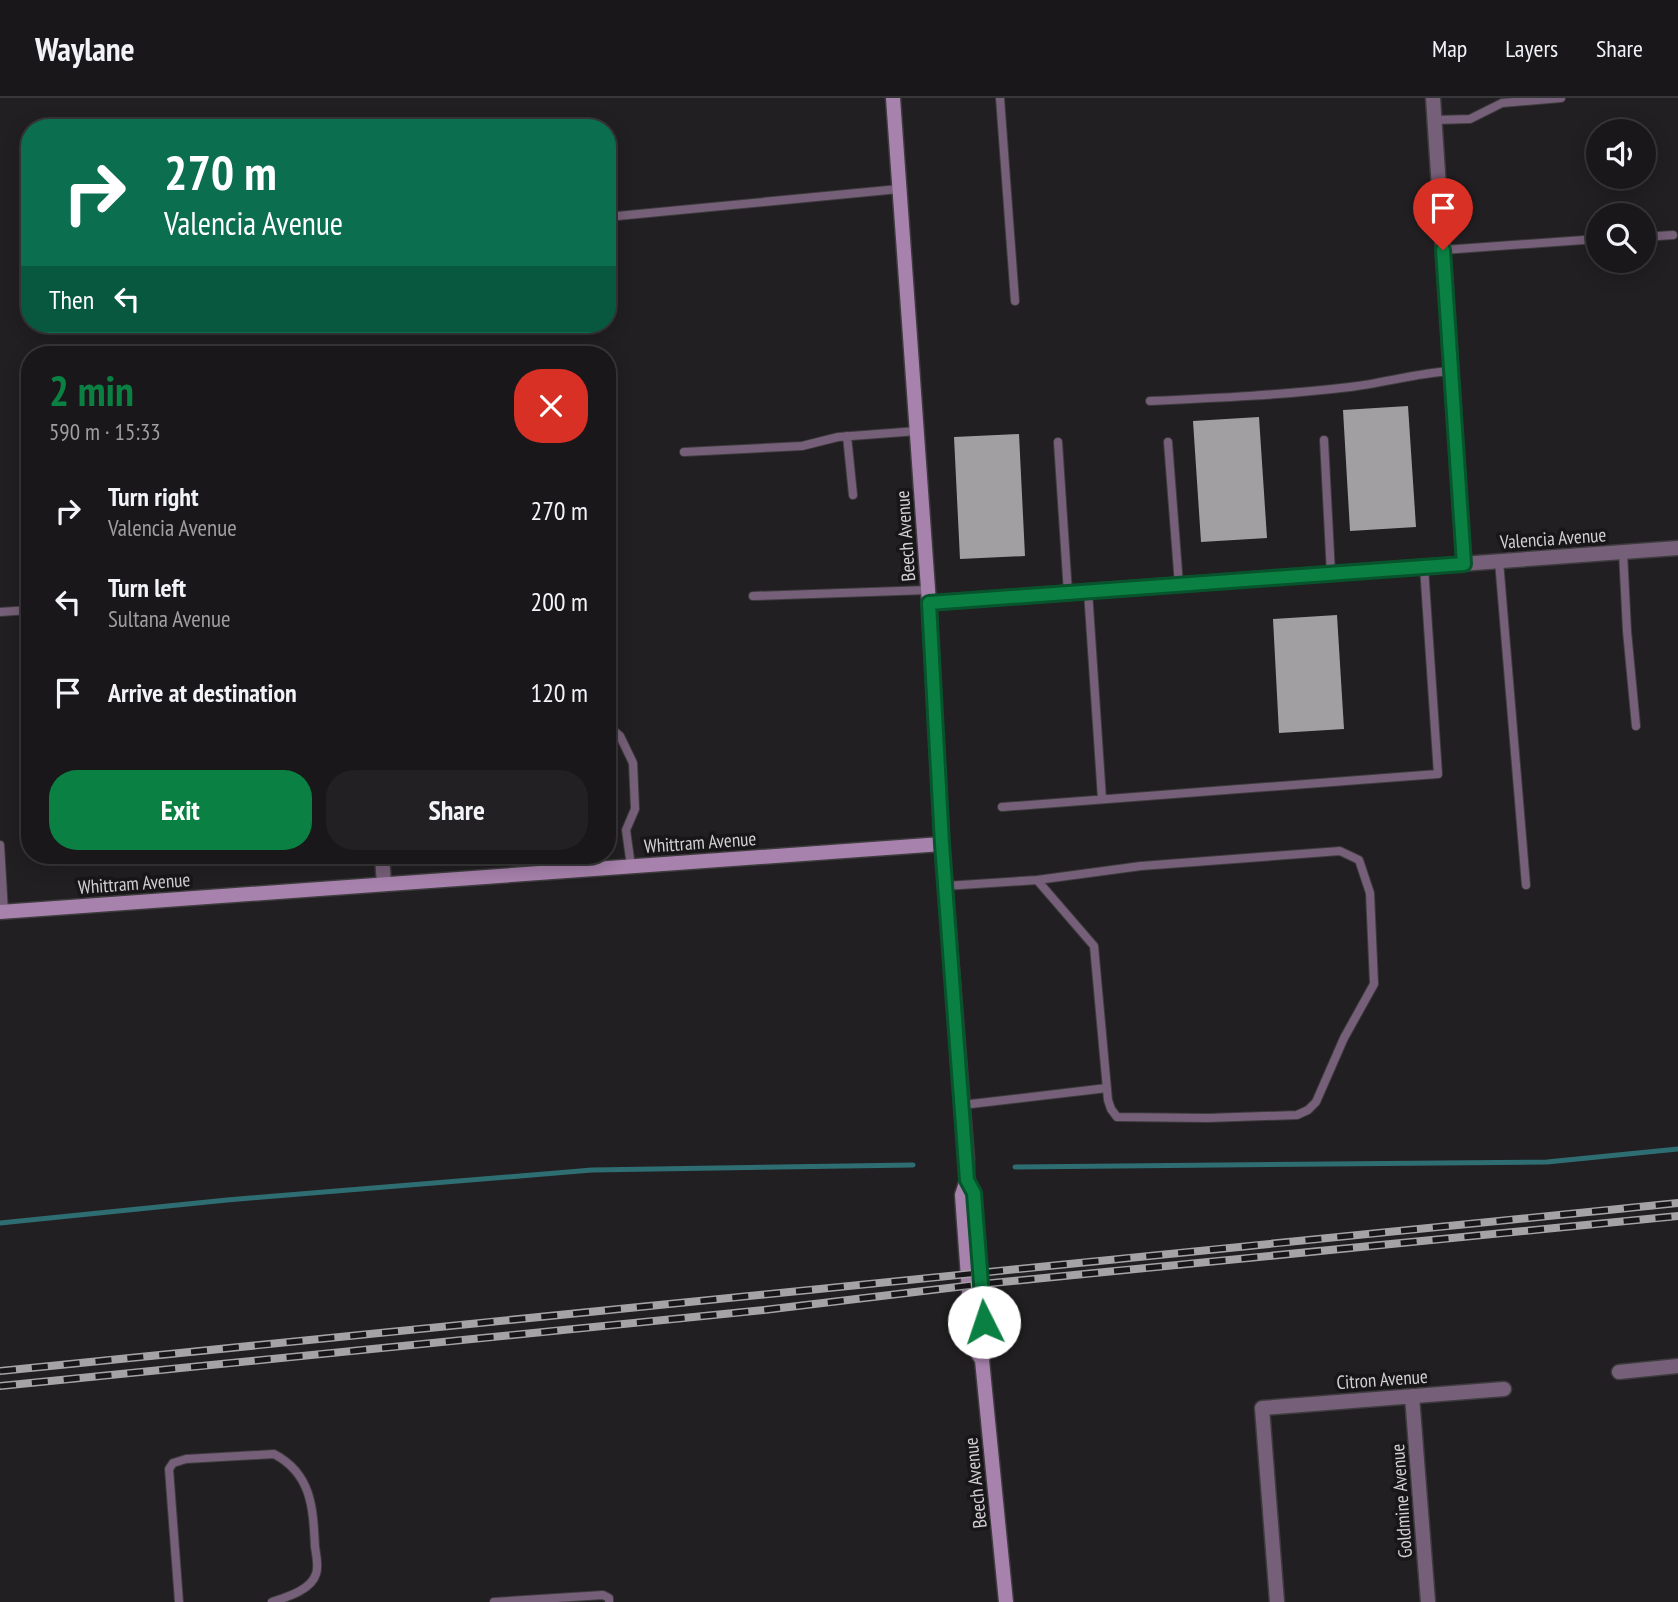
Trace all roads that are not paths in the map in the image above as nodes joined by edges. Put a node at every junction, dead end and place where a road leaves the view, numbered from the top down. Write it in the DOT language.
graph roads {
  1 [pos="893,98"];
  2 [pos="1000,98"];
  3 [pos="1433,98"];
  4 [pos="1561,98"];
  5 [pos="1435,120"];
  6 [pos="899,188"];
  7 [pos="616,216"];
  8 [pos="1674,235"];
  9 [pos="1656,236"];
  10 [pos="1586,240"];
  11 [pos="1443,250"];
  12 [pos="1015,301"];
  13 [pos="1451,372"];
  14 [pos="1150,401"];
  15 [pos="917,431"];
  16 [pos="847,436"];
  17 [pos="1324,440"];
  18 [pos="1058,442"];
  19 [pos="1168,442"];
  20 [pos="684,452"];
  21 [pos="853,495"];
  22 [pos="1678,548"];
  23 [pos="1623,552"];
  24 [pos="1499,561"];
  25 [pos="1464,564"];
  26 [pos="1424,567"];
  27 [pos="1331,573"];
  28 [pos="1179,585"];
  29 [pos="1088,591"];
  30 [pos="1068,593"];
  31 [pos="753,596"];
  32 [pos="928,597"];
  33 [pos="21,611"];
  34 [pos="0,612"];
  35 [pos="1636,726"];
  36 [pos="616,733"];
  37 [pos="1102,799"];
  38 [pos="1002,807"];
  39 [pos="942,844"];
  40 [pos="0,845"];
  41 [pos="0,855"];
  42 [pos="383,864"];
  43 [pos="631,866"];
  44 [pos="1037,880"];
  45 [pos="384,884"];
  46 [pos="1526,885"];
  47 [pos="945,886"];
  48 [pos="2,912"];
  49 [pos="1107,1088"];
  50 [pos="962,1105"];
  51 [pos="1678,1366"];
  52 [pos="1619,1372"];
  53 [pos="1504,1389"];
  54 [pos="1412,1396"];
  55 [pos="179,1602"];
  56 [pos="272,1602"];
  57 [pos="495,1602"];
  58 [pos="609,1602"];
  59 [pos="1006,1602"];
  60 [pos="1277,1602"];
  61 [pos="1428,1602"];
  1 -- 6 [label="main road, Beech Avenue"];
  2 -- 12 [label="lane"];
  3 -- 5 [label="street"];
  4 -- 5 [label="lane"];
  5 -- 11 [label="street"];
  6 -- 7 [label="lane"];
  6 -- 15 [label="main road, Beech Avenue"];
  8 -- 9 [label="lane"];
  10 -- 11 [label="lane"];
  11 -- 13 [label="street"];
  13 -- 14 [label="lane"];
  13 -- 25 [label="street"];
  15 -- 16 [label="lane"];
  15 -- 32 [label="main road, Beech Avenue"];
  16 -- 20 [label="lane"];
  16 -- 21 [label="lane"];
  17 -- 27 [label="lane"];
  18 -- 30 [label="lane"];
  19 -- 28 [label="lane"];
  22 -- 23 [label="street, Valencia Avenue"];
  23 -- 24 [label="street, Valencia Avenue"];
  23 -- 35 [label="lane"];
  24 -- 25 [label="street, Valencia Avenue"];
  24 -- 46 [label="lane"];
  25 -- 26 [label="street, Valencia Avenue"];
  26 -- 27 [label="street, Valencia Avenue"];
  26 -- 37 [label="lane"];
  27 -- 28 [label="street, Valencia Avenue"];
  28 -- 29 [label="street, Valencia Avenue"];
  29 -- 30 [label="street, Valencia Avenue"];
  29 -- 37 [label="lane"];
  30 -- 32 [label="street, Valencia Avenue"];
  31 -- 32 [label="lane"];
  32 -- 39 [label="main road, Beech Avenue"];
  33 -- 34 [label="lane"];
  36 -- 43 [label="lane"];
  37 -- 38 [label="lane"];
  39 -- 43 [label="main road, Whittram Avenue"];
  39 -- 47 [label="main road, Beech Avenue"];
  40 -- 41 [label="lane"];
  41 -- 48 [label="lane"];
  42 -- 45 [label="street"];
  43 -- 45 [label="main road, Whittram Avenue"];
  44 -- 47 [label="lane"];
  44 -- 49 [label="lane"];
  44 -- 49 [label="lane"];
  45 -- 48 [label="main road, Whittram Avenue"];
  47 -- 50 [label="main road, Beech Avenue"];
  49 -- 50 [label="lane"];
  50 -- 59 [label="main road, Beech Avenue"];
  51 -- 52 [label="street"];
  53 -- 54 [label="street, Citron Avenue"];
  54 -- 60 [label="street, Citron Avenue"];
  54 -- 61 [label="street, Goldmine Avenue"];
  55 -- 56 [label="lane"];
  57 -- 58 [label="lane"];
}
